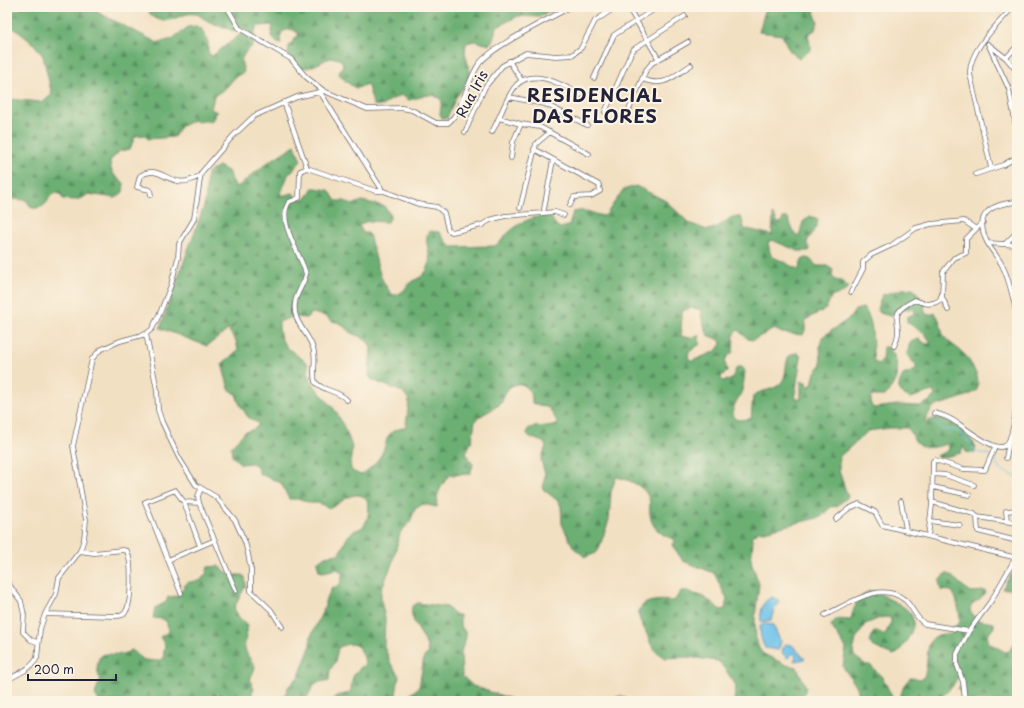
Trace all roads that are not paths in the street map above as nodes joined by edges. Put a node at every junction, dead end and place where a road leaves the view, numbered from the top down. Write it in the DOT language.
graph roads {
  1 [pos="227,7"];
  2 [pos="570,7"];
  3 [pos="616,7"];
  4 [pos="628,7"];
  5 [pos="658,7"];
  6 [pos="1013,7"];
  7 [pos="684,16"];
  8 [pos="636,21"];
  9 [pos="648,40"];
  10 [pos="984,41"];
  11 [pos="688,42"];
  12 [pos="988,44"];
  13 [pos="1017,46"];
  14 [pos="658,58"];
  15 [pos="1006,58"];
  16 [pos="509,61"];
  17 [pos="1015,64"];
  18 [pos="691,65"];
  19 [pos="1017,71"];
  20 [pos="594,78"];
  21 [pos="642,80"];
  22 [pos="522,81"];
  23 [pos="322,92"];
  24 [pos="581,95"];
  25 [pos="509,97"];
  26 [pos="284,102"];
  27 [pos="605,112"];
  28 [pos="499,118"];
  29 [pos="625,119"];
  30 [pos="521,124"];
  31 [pos="587,125"];
  32 [pos="464,132"];
  33 [pos="492,132"];
  34 [pos="550,132"];
  35 [pos="1017,132"];
  36 [pos="534,149"];
  37 [pos="589,154"];
  38 [pos="1017,157"];
  39 [pos="511,158"];
  40 [pos="553,160"];
  41 [pos="307,168"];
  42 [pos="991,168"];
  43 [pos="976,174"];
  44 [pos="200,175"];
  45 [pos="382,190"];
  46 [pos="152,195"];
  47 [pos="1017,202"];
  48 [pos="570,205"];
  49 [pos="520,208"];
  50 [pos="544,210"];
  51 [pos="564,215"];
  52 [pos="983,222"];
  53 [pos="976,229"];
  54 [pos="1017,232"];
  55 [pos="988,243"];
  56 [pos="1005,244"];
  57 [pos="1017,245"];
  58 [pos="851,292"];
  59 [pos="942,292"];
  60 [pos="948,310"];
  61 [pos="1017,315"];
  62 [pos="146,334"];
  63 [pos="894,346"];
  64 [pos="347,400"];
  65 [pos="1017,406"];
  66 [pos="934,413"];
  67 [pos="1016,419"];
  68 [pos="1010,438"];
  69 [pos="996,447"];
  70 [pos="1006,458"];
  71 [pos="933,474"];
  72 [pos="974,485"];
  73 [pos="933,487"];
  74 [pos="201,489"];
  75 [pos="969,495"];
  76 [pos="901,501"];
  77 [pos="184,502"];
  78 [pos="932,502"];
  79 [pos="199,503"];
  80 [pos="1017,510"];
  81 [pos="976,517"];
  82 [pos="836,519"];
  83 [pos="930,521"];
  84 [pos="1007,521"];
  85 [pos="1017,523"];
  86 [pos="960,525"];
  87 [pos="906,530"];
  88 [pos="928,536"];
  89 [pos="214,540"];
  90 [pos="1016,541"];
  91 [pos="200,546"];
  92 [pos="1017,549"];
  93 [pos="80,551"];
  94 [pos="1017,557"];
  95 [pos="168,560"];
  96 [pos="7,582"];
  97 [pos="236,591"];
  98 [pos="182,593"];
  99 [pos="45,614"];
  100 [pos="825,615"];
  101 [pos="282,627"];
  102 [pos="969,631"];
  103 [pos="37,642"];
  104 [pos="7,680"];
  105 [pos="209,701"];
  106 [pos="226,701"];
  107 [pos="965,701"];
  1 -- 23 [label="street"];
  2 -- 23 [label="street"];
  3 -- 16 [label="street, Rua Iris"];
  4 -- 8 [label="street"];
  5 -- 8 [label="street"];
  6 -- 10 [label="street"];
  7 -- 9 [label="street"];
  8 -- 9 [label="street"];
  8 -- 20 [label="street"];
  9 -- 14 [label="street"];
  9 -- 27 [label="street"];
  10 -- 12 [label="street"];
  10 -- 42 [label="street"];
  11 -- 14 [label="street"];
  12 -- 15 [label="street"];
  12 -- 35 [label="street"];
  13 -- 15 [label="street"];
  14 -- 21 [label="street"];
  15 -- 17 [label="street"];
  16 -- 22 [label="street"];
  16 -- 32 [label="street, Rua Iris"];
  17 -- 19 [label="street"];
  18 -- 21 [label="street"];
  21 -- 29 [label="street"];
  22 -- 24 [label="street"];
  22 -- 25 [label="street"];
  23 -- 26 [label="street"];
  23 -- 45 [label="street"];
  25 -- 28 [label="street"];
  25 -- 31 [label="street"];
  26 -- 41 [label="street"];
  26 -- 44 [label="street"];
  28 -- 30 [label="street"];
  28 -- 33 [label="street"];
  30 -- 34 [label="street"];
  30 -- 39 [label="street"];
  34 -- 36 [label="street"];
  34 -- 37 [label="street"];
  36 -- 40 [label="street"];
  36 -- 49 [label="street"];
  38 -- 42 [label="street"];
  40 -- 48 [label="street"];
  40 -- 50 [label="street"];
  41 -- 45 [label="street"];
  41 -- 64 [label="street"];
  42 -- 43 [label="street"];
  44 -- 46 [label="street"];
  44 -- 62 [label="street"];
  45 -- 51 [label="street"];
  47 -- 52 [label="street"];
  52 -- 53 [label="street"];
  52 -- 55 [label="street"];
  53 -- 58 [label="street"];
  53 -- 59 [label="street"];
  54 -- 56 [label="street"];
  55 -- 56 [label="street"];
  55 -- 61 [label="street"];
  56 -- 57 [label="street"];
  59 -- 60 [label="street"];
  59 -- 63 [label="street"];
  62 -- 74 [label="street"];
  62 -- 93 [label="street"];
  65 -- 67 [label="street"];
  66 -- 69 [label="street"];
  67 -- 68 [label="street"];
  68 -- 69 [label="street"];
  68 -- 70 [label="street"];
  69 -- 71 [label="street"];
  71 -- 72 [label="street"];
  71 -- 73 [label="street"];
  73 -- 75 [label="street"];
  73 -- 78 [label="street"];
  74 -- 79 [label="street"];
  74 -- 101 [label="street"];
  76 -- 87 [label="street"];
  77 -- 79 [label="street"];
  77 -- 91 [label="street"];
  77 -- 95 [label="street"];
  78 -- 81 [label="street"];
  78 -- 83 [label="street"];
  79 -- 89 [label="street"];
  80 -- 84 [label="street"];
  81 -- 84 [label="street"];
  81 -- 90 [label="street"];
  82 -- 87 [label="street"];
  83 -- 86 [label="street"];
  83 -- 88 [label="street"];
  84 -- 85 [label="street"];
  87 -- 88 [label="street"];
  88 -- 94 [label="street"];
  89 -- 91 [label="street"];
  89 -- 97 [label="street"];
  90 -- 92 [label="street"];
  91 -- 95 [label="street"];
  93 -- 99 [label="street"];
  93 -- 99 [label="street"];
  94 -- 102 [label="street"];
  95 -- 98 [label="street"];
  96 -- 103 [label="street"];
  99 -- 103 [label="street"];
  100 -- 102 [label="street"];
  102 -- 107 [label="street"];
  103 -- 104 [label="street"];
  105 -- 106 [label="street"];
}
